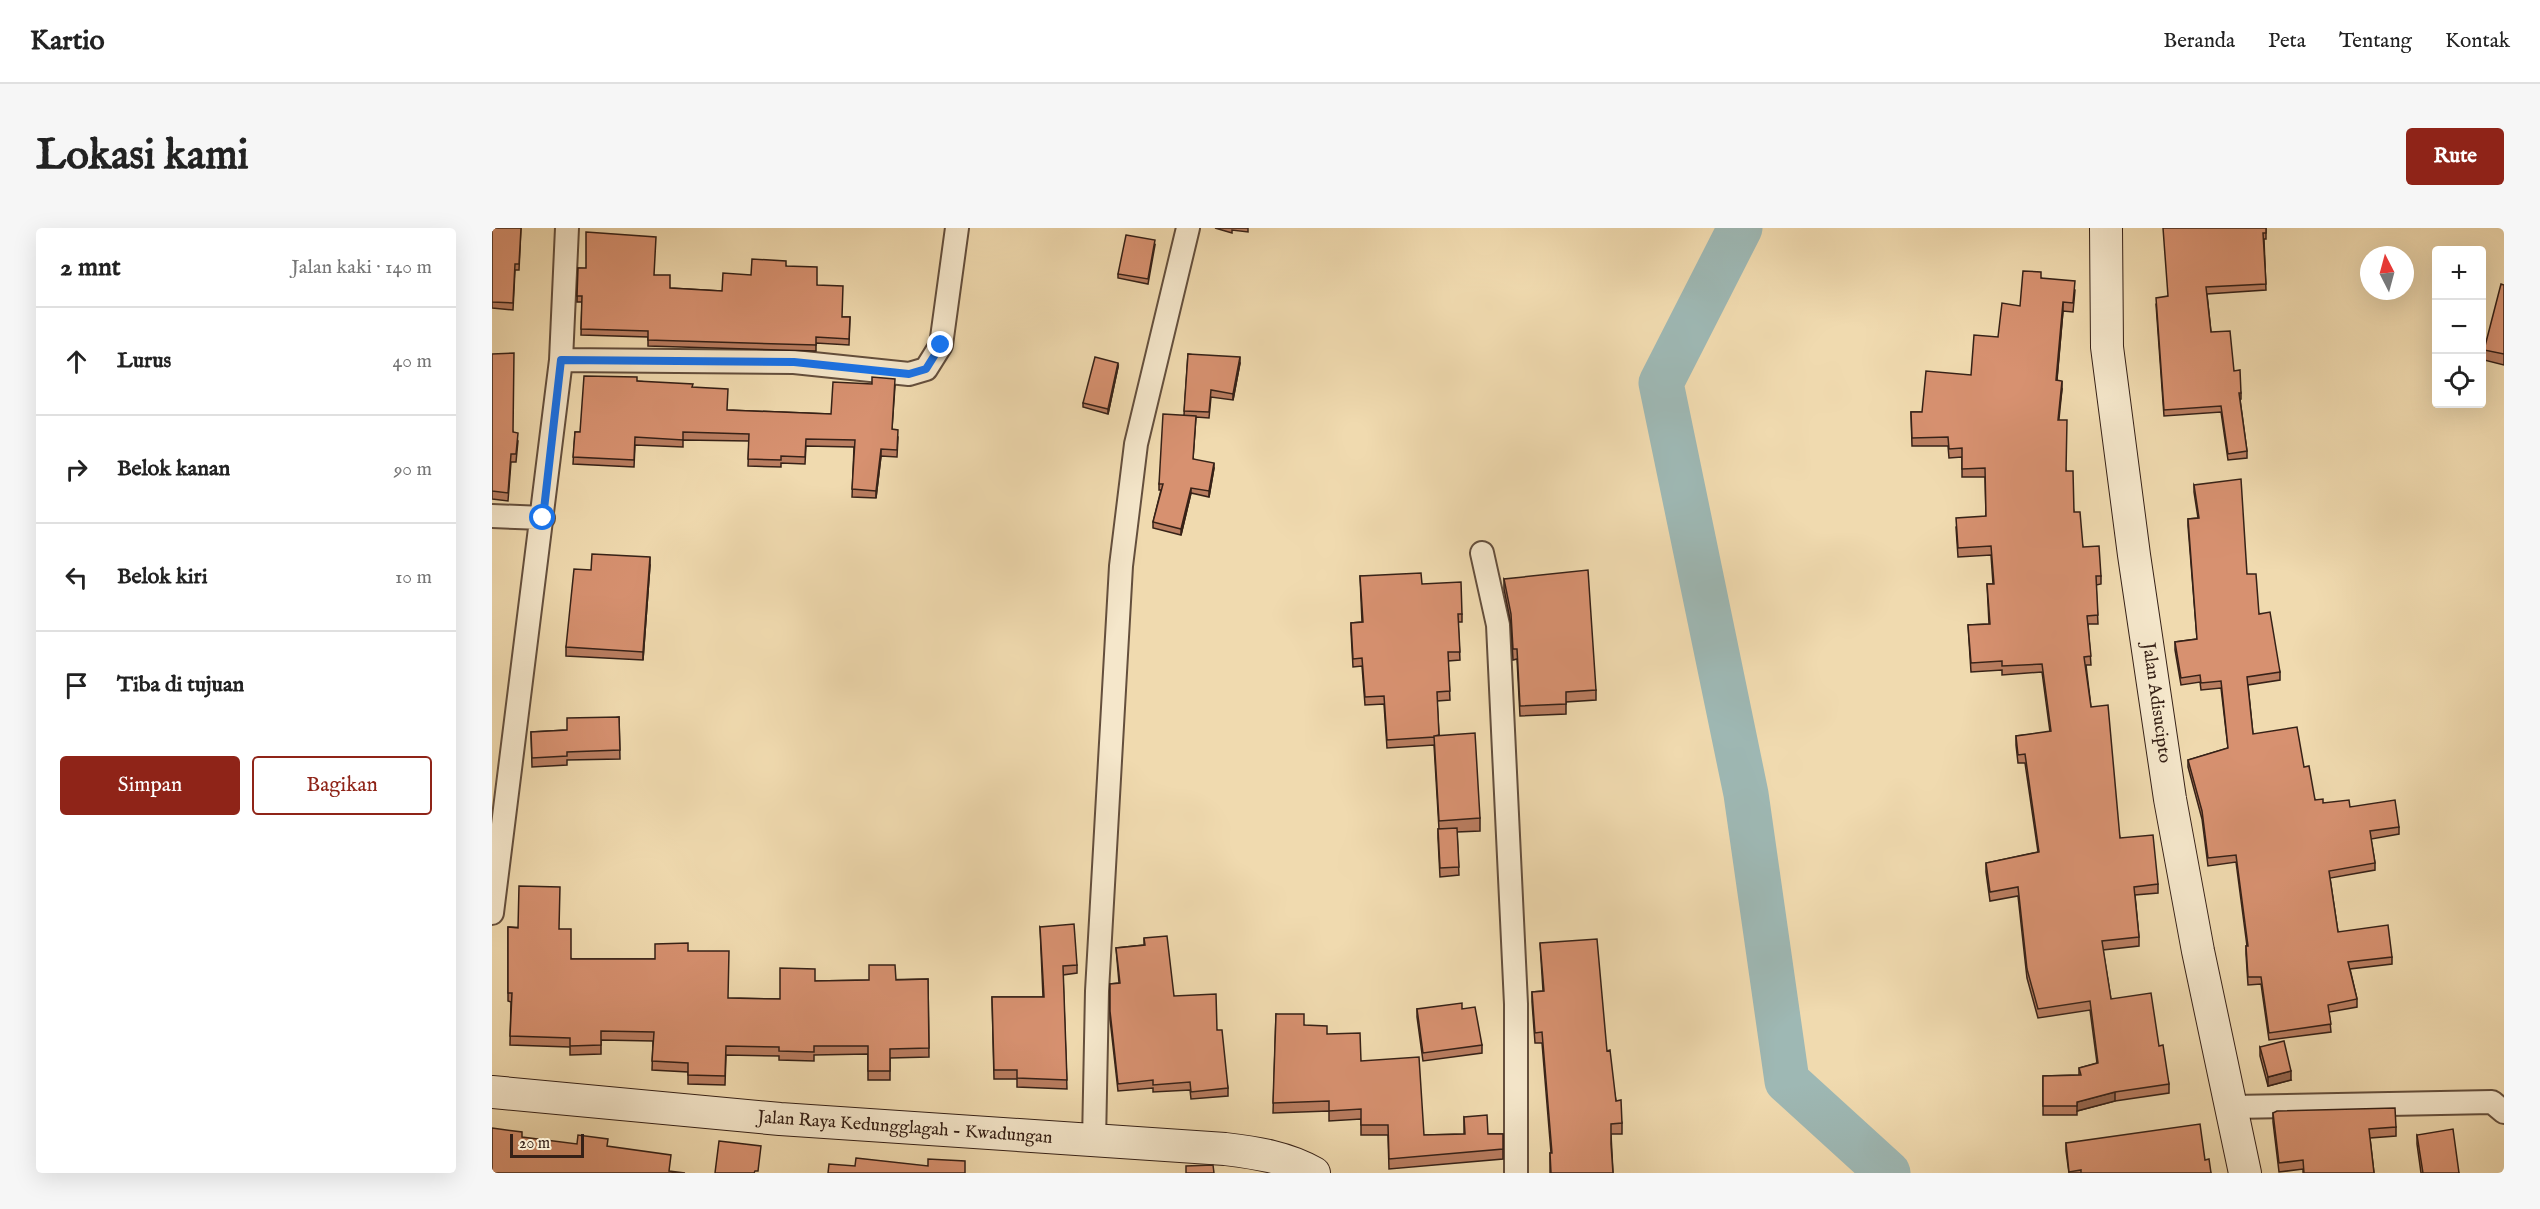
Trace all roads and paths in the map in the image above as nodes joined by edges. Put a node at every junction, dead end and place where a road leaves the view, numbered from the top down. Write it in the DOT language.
graph roads {
  1 [pos="567,228"];
  2 [pos="957,228"];
  3 [pos="1188,228"];
  4 [pos="2106,228"];
  5 [pos="561,360"];
  6 [pos="492,516"];
  7 [pos="543,518"];
  8 [pos="1482,553"];
  9 [pos="492,913"];
  10 [pos="492,1092"];
  11 [pos="2233,1107"];
  12 [pos="2504,1112"];
  13 [pos="1094,1142"];
  14 [pos="1314,1173"];
  15 [pos="1516,1173"];
  16 [pos="2245,1173"];
  1 -- 5 [label="street"];
  2 -- 5 [label="street"];
  3 -- 13 [label="street"];
  4 -- 11 [label="main road, Jalan Adisucipto"];
  5 -- 7 [label="street"];
  6 -- 7 [label="street"];
  7 -- 9 [label="street"];
  8 -- 15 [label="street"];
  10 -- 13 [label="main road, Jalan Raya Kedungglagah - Kwadungan"];
  11 -- 12 [label="street"];
  11 -- 16 [label="main road, Jalan Adisucipto"];
  13 -- 14 [label="main road, Jalan Raya Kedungglagah - Kwadungan"];
}
